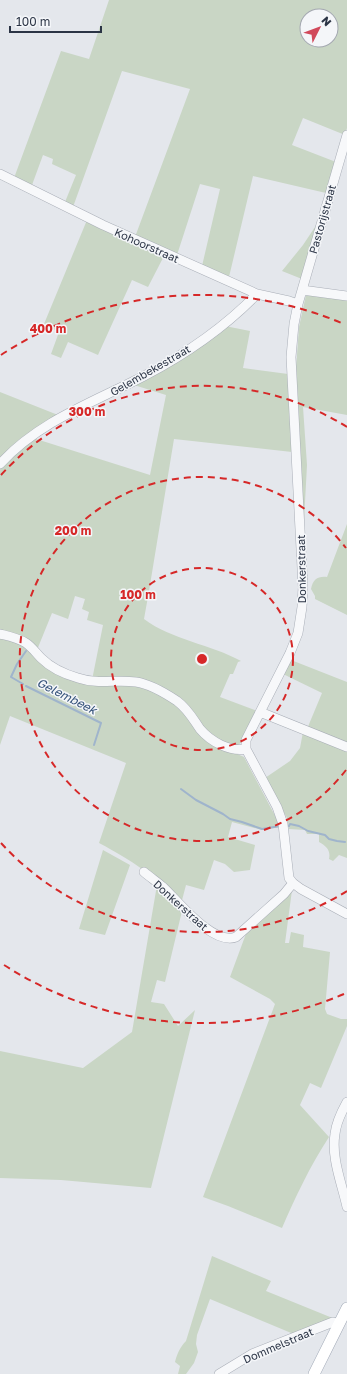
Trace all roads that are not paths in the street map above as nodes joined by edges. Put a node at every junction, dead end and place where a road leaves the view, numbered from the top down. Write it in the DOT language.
graph roads {
  1 [pos="347,135"];
  2 [pos="0,174"];
  3 [pos="302,290"];
  4 [pos="257,294"];
  5 [pos="347,296"];
  6 [pos="298,304"];
  7 [pos="0,464"];
  8 [pos="0,634"];
  9 [pos="260,712"];
  10 [pos="347,747"];
  11 [pos="246,749"];
  12 [pos="144,872"];
  13 [pos="293,883"];
  14 [pos="347,914"];
  15 [pos="347,1102"];
  16 [pos="347,1207"];
  17 [pos="347,1308"];
  18 [pos="339,1324"];
  19 [pos="219,1374"];
  20 [pos="314,1374"];
  1 -- 3 [label="street, Pastorijstraat"];
  2 -- 4 [label="street, Kohoorstraat"];
  3 -- 5 [label="street"];
  3 -- 6 [label="street, Pastorijstraat"];
  4 -- 6 [label="street, Kohoorstraat"];
  4 -- 7 [label="street, Gelembekestraat"];
  6 -- 9 [label="street, Donkerstraat"];
  8 -- 11 [label="street"];
  9 -- 10 [label="street"];
  9 -- 11 [label="street, Donkerstraat"];
  11 -- 13 [label="street"];
  12 -- 13 [label="street, Donkerstraat"];
  13 -- 14 [label="street"];
  15 -- 16 [label="street"];
  17 -- 18 [label="main road"];
  18 -- 19 [label="street, Dommelstraat"];
  18 -- 20 [label="main road"];
}
